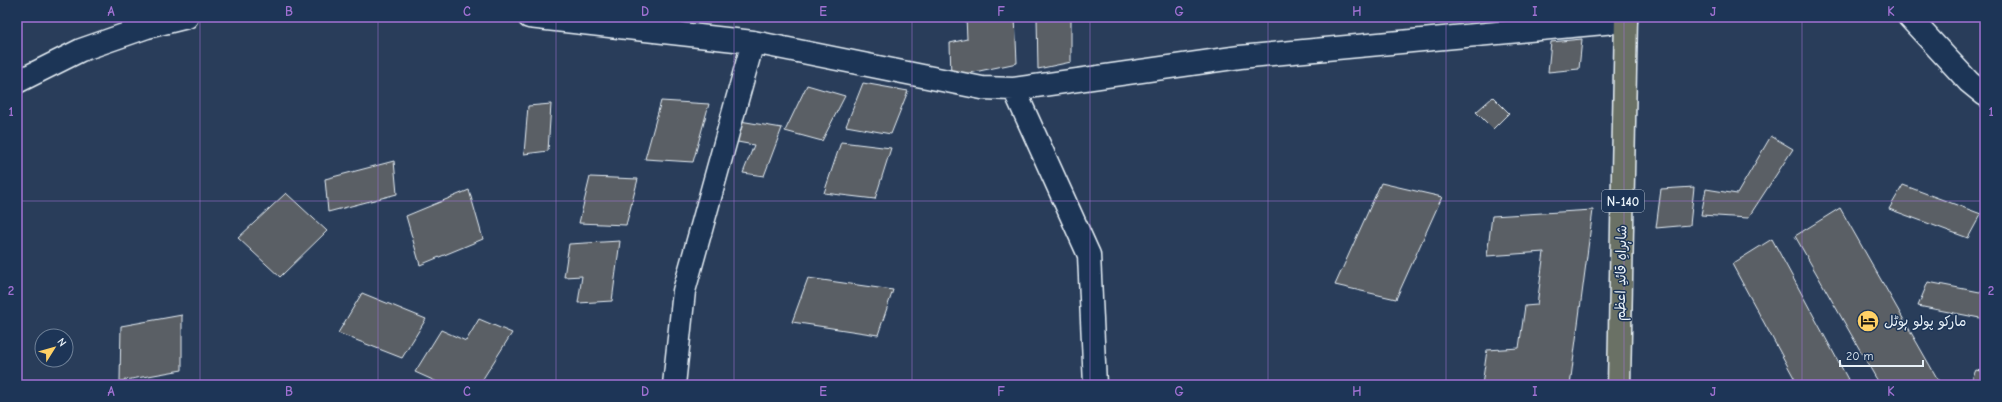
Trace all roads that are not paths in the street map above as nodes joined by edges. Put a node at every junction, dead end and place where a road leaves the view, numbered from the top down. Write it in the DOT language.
graph roads {
  1 [pos="187,17"];
  2 [pos="529,17"];
  3 [pos="1909,17"];
  4 [pos="1626,19"];
  5 [pos="753,42"];
  6 [pos="17,82"];
  7 [pos="1014,89"];
  8 [pos="1985,94"];
  9 [pos="674,385"];
  10 [pos="1095,385"];
  11 [pos="1619,385"];
  1 -- 6 [label="street"];
  2 -- 5 [label="street"];
  3 -- 8 [label="street"];
  4 -- 7 [label="street"];
  4 -- 11 [label="highway, شاہراہِ قائدِ اعظم / N-140"];
  5 -- 7 [label="street"];
  5 -- 9 [label="street"];
  7 -- 10 [label="street"];
}
